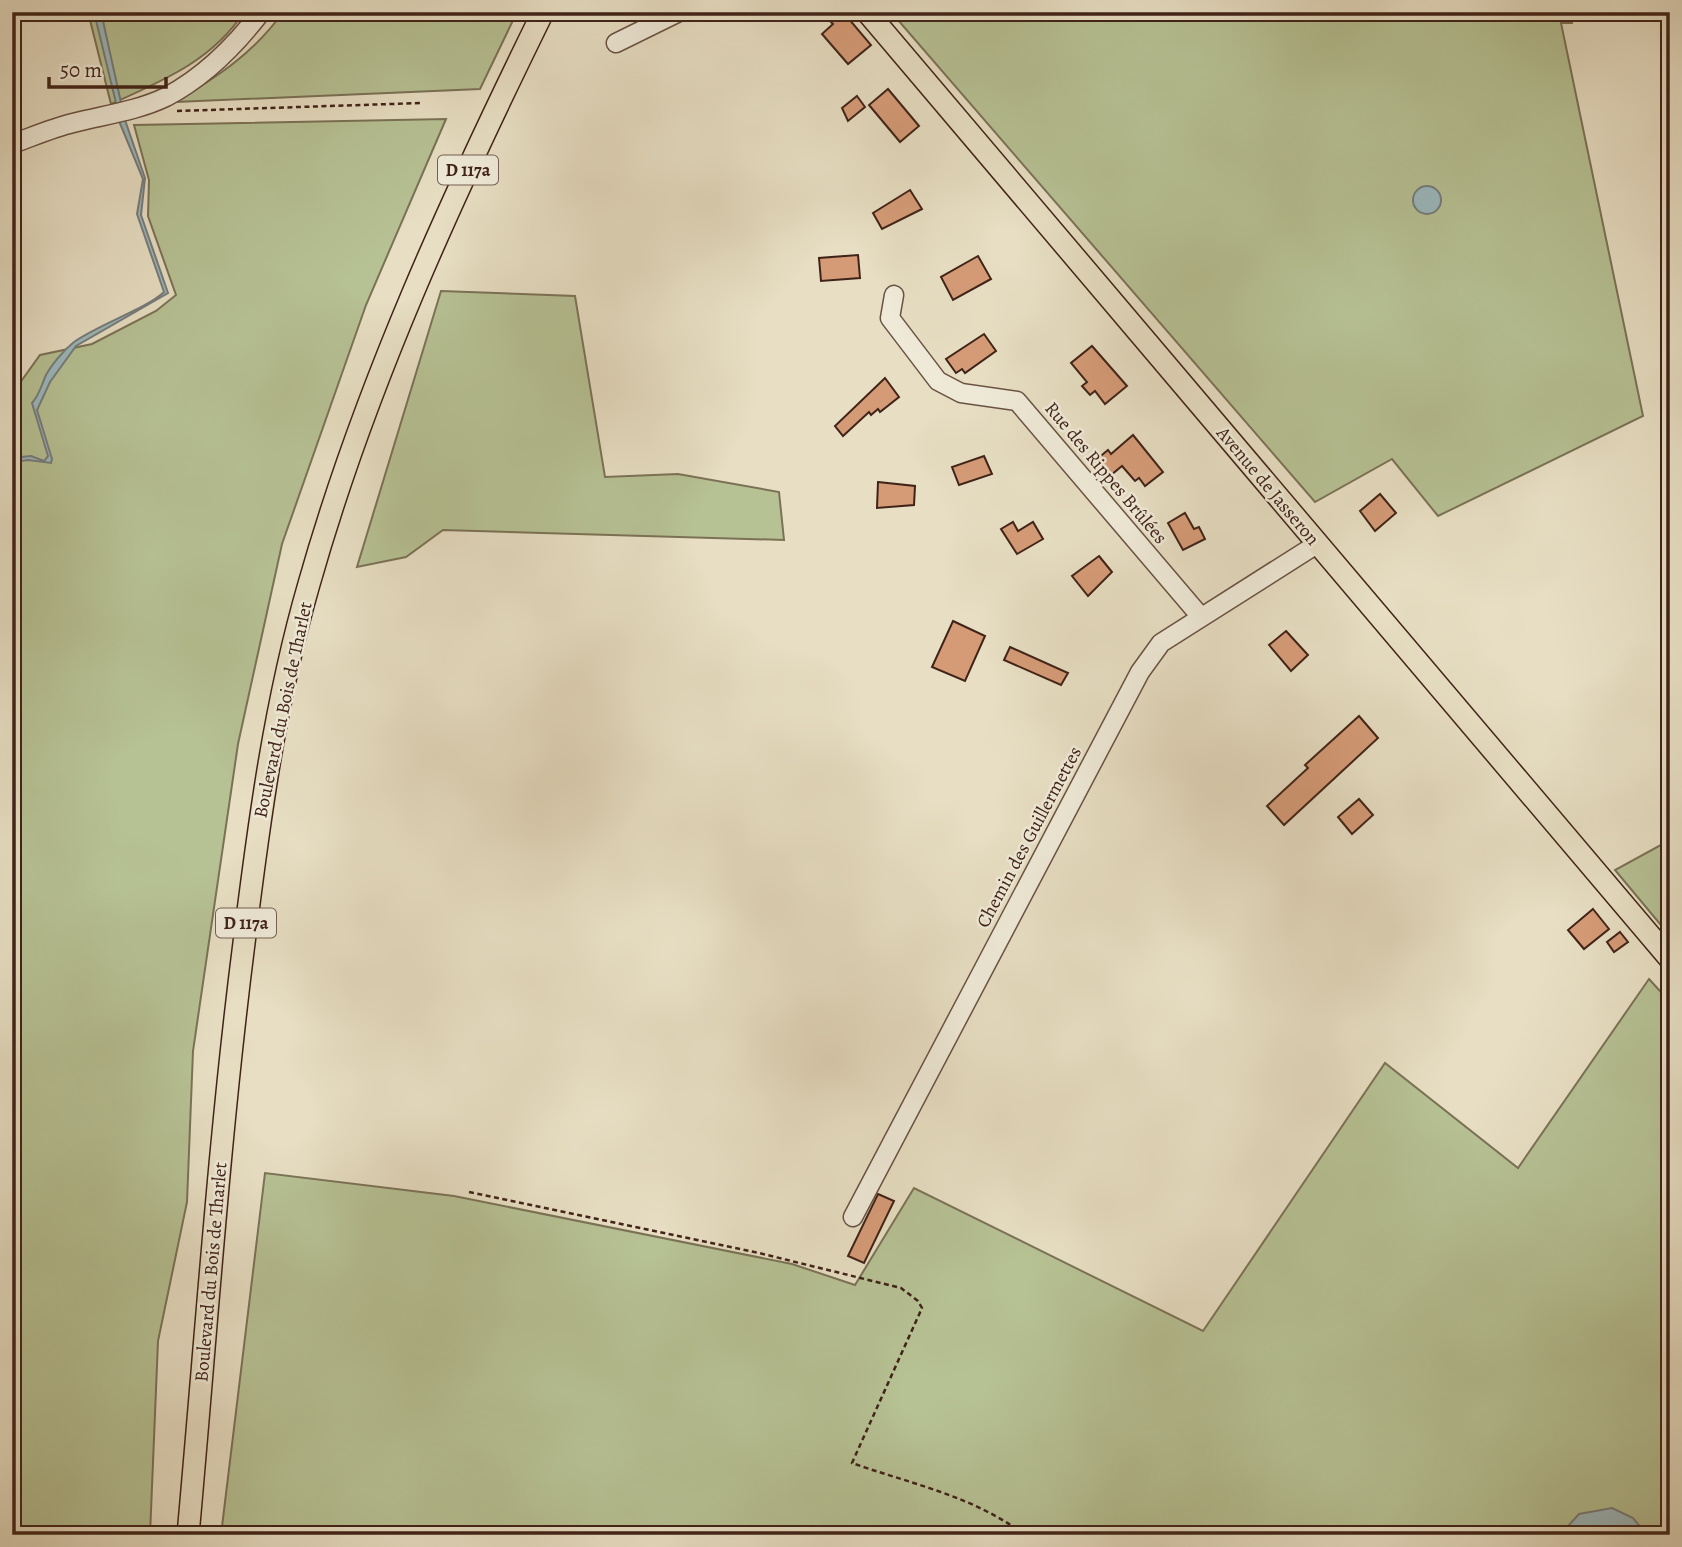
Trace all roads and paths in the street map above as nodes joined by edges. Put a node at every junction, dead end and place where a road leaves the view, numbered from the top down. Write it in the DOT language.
graph roads {
  1 [pos="261,12"];
  2 [pos="542,12"];
  3 [pos="679,12"];
  4 [pos="867,12"];
  5 [pos="617,43"];
  6 [pos="160,99"];
  7 [pos="422,103"];
  8 [pos="12,144"];
  9 [pos="894,295"];
  10 [pos="1317,544"];
  11 [pos="1201,617"];
  12 [pos="1670,959"];
  13 [pos="469,1192"];
  14 [pos="853,1217"];
  15 [pos="188,1535"];
  16 [pos="1024,1535"];
  1 -- 6 [label="street"];
  2 -- 15 [label="main road, Boulevard du Bois de Tharlet / D 117a"];
  3 -- 5 [label="street"];
  4 -- 10 [label="main road, Avenue de Jasseron"];
  6 -- 7 [label="path"];
  6 -- 8 [label="street"];
  9 -- 11 [label="street, Rue des Rippes Brûlées"];
  10 -- 11 [label="street, Chemin des Guillermettes"];
  10 -- 12 [label="main road, Avenue de Jasseron"];
  11 -- 14 [label="street, Chemin des Guillermettes"];
  13 -- 16 [label="path"];
}
